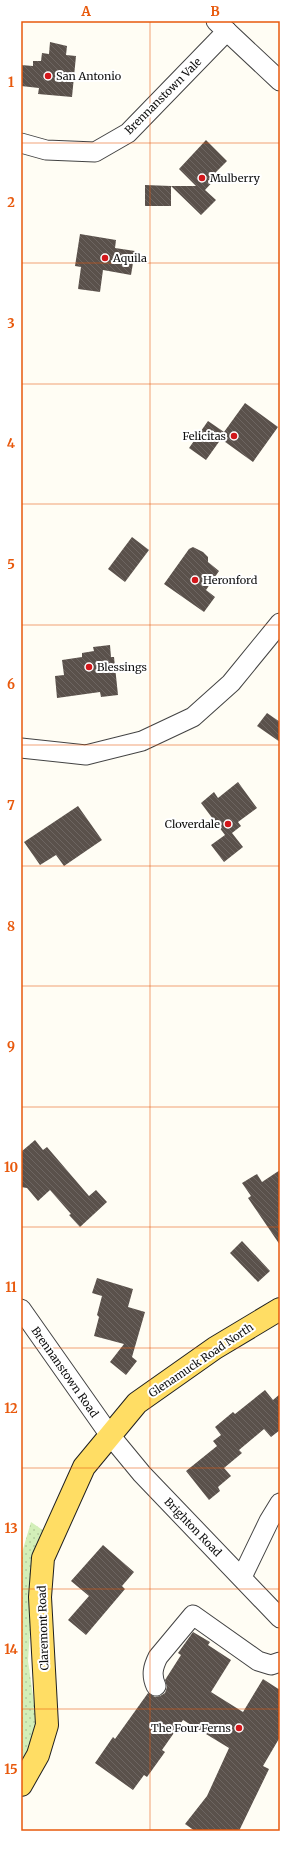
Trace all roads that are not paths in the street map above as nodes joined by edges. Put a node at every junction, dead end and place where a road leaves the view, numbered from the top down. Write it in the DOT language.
graph roads {
  1 [pos="222,26"];
  2 [pos="280,81"];
  3 [pos="21,143"];
  4 [pos="280,623"];
  5 [pos="21,748"];
  6 [pos="21,1309"];
  7 [pos="280,1309"];
  8 [pos="109,1434"];
  9 [pos="280,1503"];
  10 [pos="242,1577"];
  11 [pos="280,1618"];
  12 [pos="280,1662"];
  13 [pos="156,1686"];
  14 [pos="21,1785"];
  1 -- 2 [label="street, Brennanstown Vale"];
  1 -- 3 [label="street, Brennanstown Vale"];
  4 -- 5 [label="street"];
  6 -- 8 [label="street, Brennanstown Road"];
  7 -- 8 [label="main road, Glenamuck Road North"];
  8 -- 10 [label="street, Brighton Road"];
  8 -- 14 [label="main road, Claremont Road"];
  9 -- 10 [label="street"];
  10 -- 11 [label="street, Brighton Road"];
  12 -- 13 [label="street"];
}
